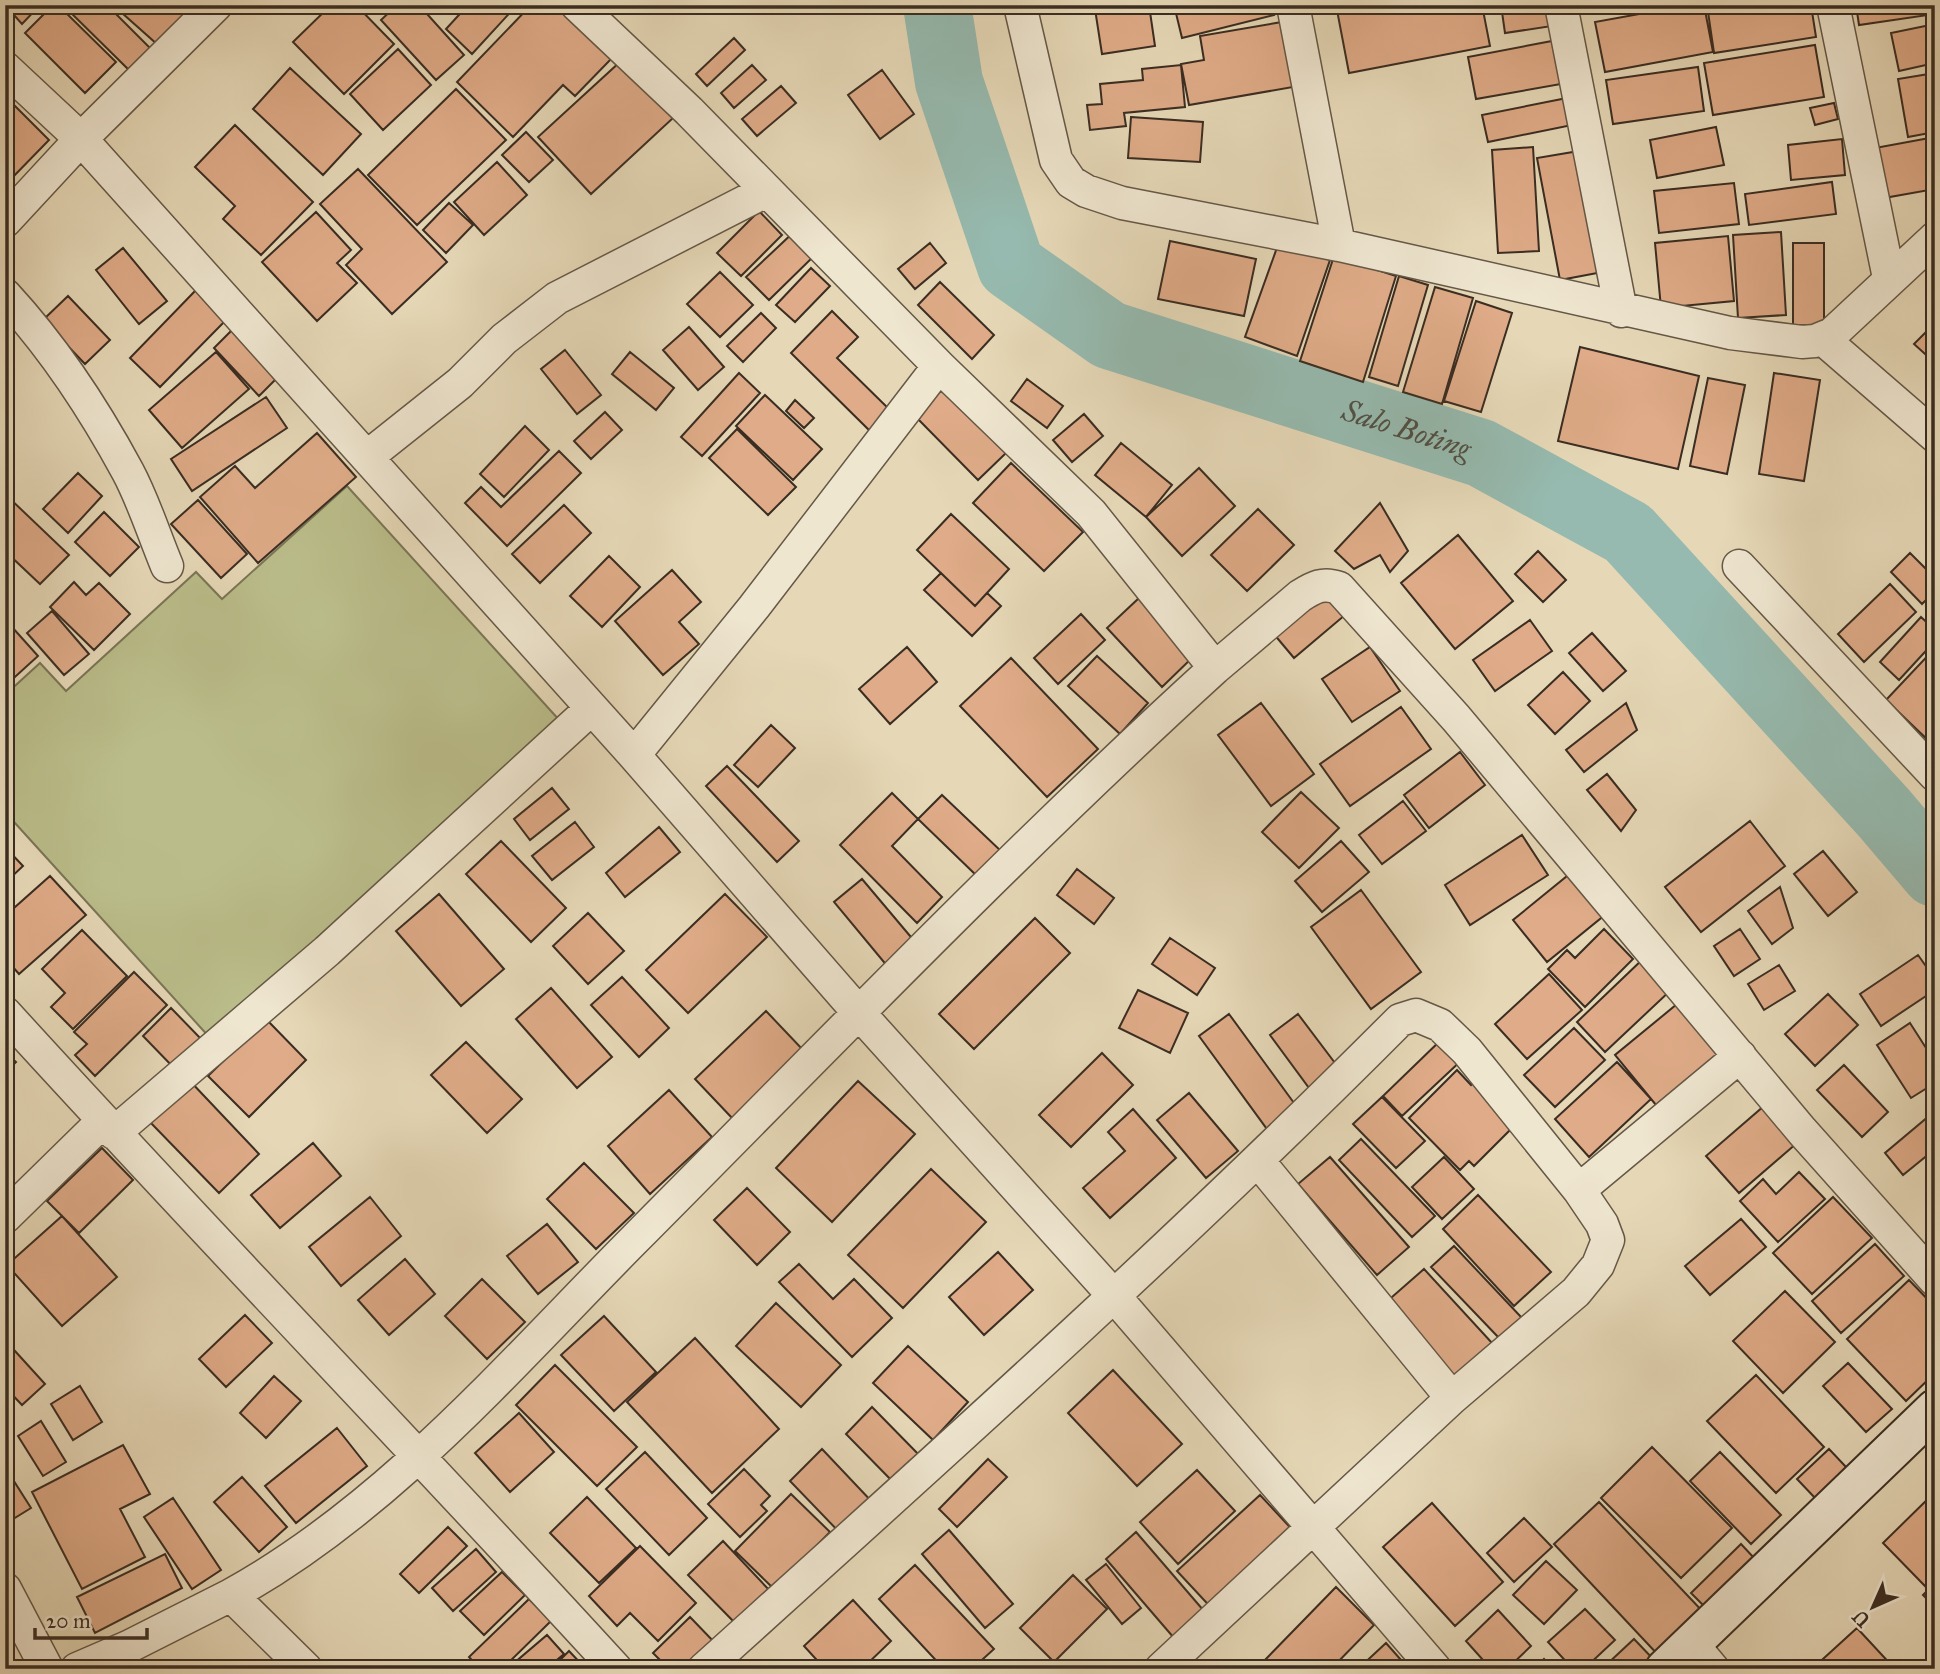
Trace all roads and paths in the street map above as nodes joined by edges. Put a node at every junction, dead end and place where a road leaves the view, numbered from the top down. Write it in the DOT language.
graph roads {
  1 [pos="216,5"];
  2 [pos="577,5"];
  3 [pos="1020,5"];
  4 [pos="1293,5"];
  5 [pos="1561,5"];
  6 [pos="1833,5"];
  7 [pos="5,68"];
  8 [pos="81,139"];
  9 [pos="766,191"];
  10 [pos="5,222"];
  11 [pos="1935,238"];
  12 [pos="1339,245"];
  13 [pos="1889,278"];
  14 [pos="5,296"];
  15 [pos="1621,311"];
  16 [pos="1823,339"];
  17 [pos="939,366"];
  18 [pos="1935,436"];
  19 [pos="367,457"];
  20 [pos="167,566"];
  21 [pos="1739,566"];
  22 [pos="1215,668"];
  23 [pos="592,708"];
  24 [pos="634,755"];
  25 [pos="1935,775"];
  26 [pos="5,1013"];
  27 [pos="859,1013"];
  28 [pos="1740,1056"];
  29 [pos="108,1127"];
  30 [pos="1259,1162"];
  31 [pos="1579,1191"];
  32 [pos="5,1217"];
  33 [pos="1935,1280"];
  34 [pos="1115,1297"];
  35 [pos="1452,1398"];
  36 [pos="1935,1409"];
  37 [pos="421,1455"];
  38 [pos="1314,1526"];
  39 [pos="5,1589"];
  40 [pos="231,1595"];
  41 [pos="1690,1661"];
  42 [pos="47,1669"];
  43 [pos="77,1669"];
  44 [pos="306,1669"];
  45 [pos="616,1669"];
  46 [pos="704,1669"];
  47 [pos="1161,1669"];
  48 [pos="1435,1669"];
  1 -- 8 [label="street"];
  2 -- 9 [label="street"];
  3 -- 12 [label="street"];
  4 -- 12 [label="street"];
  5 -- 15 [label="street"];
  6 -- 13 [label="street"];
  7 -- 8 [label="street"];
  8 -- 10 [label="street"];
  8 -- 19 [label="street"];
  9 -- 17 [label="street"];
  9 -- 19 [label="street"];
  11 -- 13 [label="street"];
  12 -- 15 [label="street"];
  13 -- 16 [label="street"];
  14 -- 20 [label="street"];
  15 -- 16 [label="street"];
  16 -- 18 [label="street"];
  17 -- 22 [label="street"];
  17 -- 24 [label="street"];
  19 -- 23 [label="street"];
  21 -- 25 [label="street"];
  22 -- 27 [label="street"];
  22 -- 28 [label="street"];
  23 -- 24 [label="street"];
  23 -- 29 [label="street"];
  24 -- 27 [label="street"];
  26 -- 29 [label="street"];
  27 -- 34 [label="street"];
  27 -- 37 [label="street"];
  28 -- 31 [label="street"];
  28 -- 33 [label="street"];
  29 -- 32 [label="street"];
  29 -- 37 [label="street"];
  30 -- 31 [label="street"];
  30 -- 34 [label="street"];
  30 -- 35 [label="street"];
  31 -- 35 [label="street"];
  34 -- 38 [label="street"];
  34 -- 46 [label="street"];
  35 -- 38 [label="street"];
  36 -- 41 [label="street"];
  37 -- 40 [label="street"];
  37 -- 45 [label="street"];
  38 -- 47 [label="street"];
  38 -- 48 [label="street"];
  39 -- 42 [label="street"];
  40 -- 43 [label="street"];
  40 -- 44 [label="street"];
}
